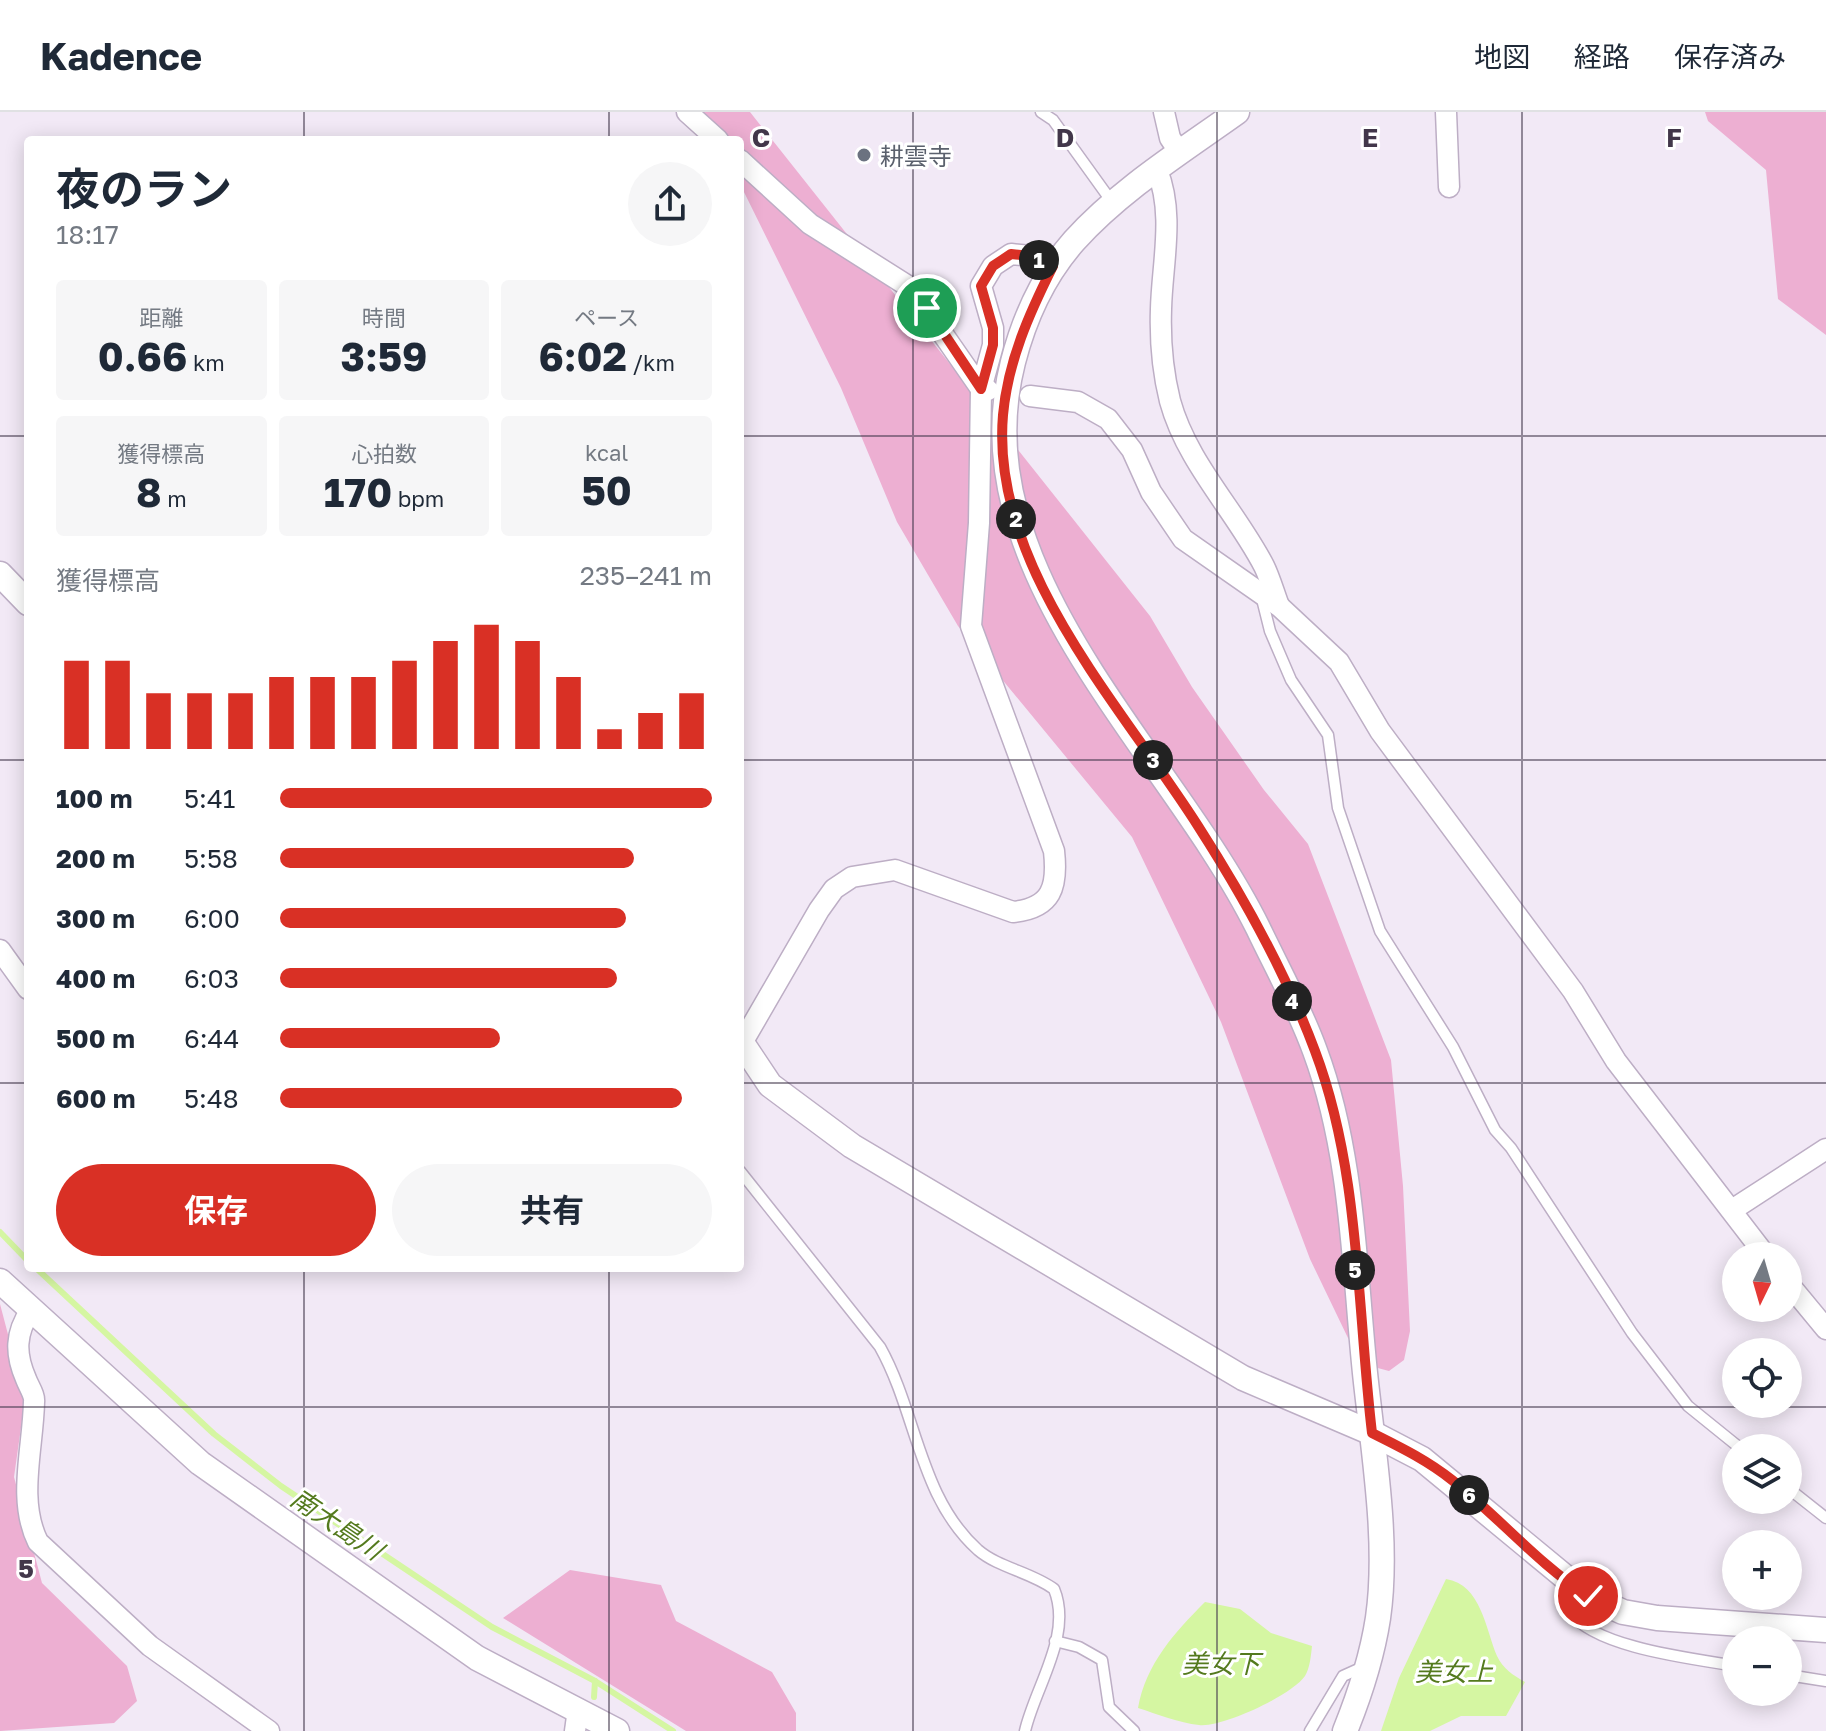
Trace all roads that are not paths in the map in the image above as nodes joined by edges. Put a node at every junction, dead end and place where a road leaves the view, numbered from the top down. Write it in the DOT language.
graph roads {
  1 [pos="687,112"];
  2 [pos="1041,112"];
  3 [pos="1164,112"];
  4 [pos="1237,112"];
  5 [pos="1446,112"];
  6 [pos="714,136"];
  7 [pos="1180,153"];
  8 [pos="744,164"];
  9 [pos="1157,170"];
  10 [pos="1449,187"];
  11 [pos="1112,202"];
  12 [pos="1053,266"];
  13 [pos="986,390"];
  14 [pos="1030,396"];
  15 [pos="0,574"];
  16 [pos="1260,593"];
  17 [pos="24,599"];
  18 [pos="1279,606"];
  19 [pos="0,950"];
  20 [pos="24,983"];
  21 [pos="744,1038"];
  22 [pos="744,1047"];
  23 [pos="1826,1149"];
  24 [pos="744,1176"];
  25 [pos="1732,1210"];
  26 [pos="1756,1242"];
  27 [pos="0,1281"];
  28 [pos="1802,1300"];
  29 [pos="31,1310"];
  30 [pos="1826,1329"];
  31 [pos="1372,1433"];
  32 [pos="1723,1434"];
  33 [pos="1802,1499"];
  34 [pos="1826,1518"];
  35 [pos="1568,1583"];
  36 [pos="1826,1630"];
  37 [pos="1055,1641"];
  38 [pos="1369,1664"];
  39 [pos="1722,1664"];
  40 [pos="1802,1677"];
  41 [pos="1826,1681"];
  42 [pos="576,1720"];
  43 [pos="269,1731"];
  44 [pos="617,1731"];
  45 [pos="1025,1731"];
  46 [pos="1134,1731"];
  47 [pos="1310,1731"];
  48 [pos="1345,1731"];
  1 -- 6 [label="street"];
  2 -- 11 [label="lane"];
  3 -- 7 [label="street"];
  4 -- 7 [label="street"];
  5 -- 10 [label="street"];
  7 -- 9 [label="street"];
  8 -- 13 [label="street"];
  9 -- 11 [label="street"];
  9 -- 18 [label="street"];
  11 -- 12 [label="street"];
  12 -- 13 [label="street"];
  12 -- 31 [label="street"];
  13 -- 21 [label="street"];
  14 -- 16 [label="street"];
  15 -- 17 [label="street"];
  16 -- 18 [label="street"];
  16 -- 32 [label="lane"];
  18 -- 25 [label="street"];
  19 -- 20 [label="street"];
  22 -- 31 [label="street"];
  23 -- 25 [label="street"];
  24 -- 37 [label="lane"];
  25 -- 26 [label="street"];
  27 -- 29 [label="street"];
  28 -- 30 [label="street"];
  29 -- 42 [label="street"];
  29 -- 43 [label="street"];
  31 -- 35 [label="street"];
  31 -- 38 [label="street"];
  33 -- 34 [label="lane"];
  35 -- 36 [label="street"];
  35 -- 39 [label="lane"];
  37 -- 45 [label="lane"];
  37 -- 46 [label="lane"];
  38 -- 47 [label="lane"];
  38 -- 48 [label="street"];
  40 -- 41 [label="lane"];
  42 -- 44 [label="street"];
}
